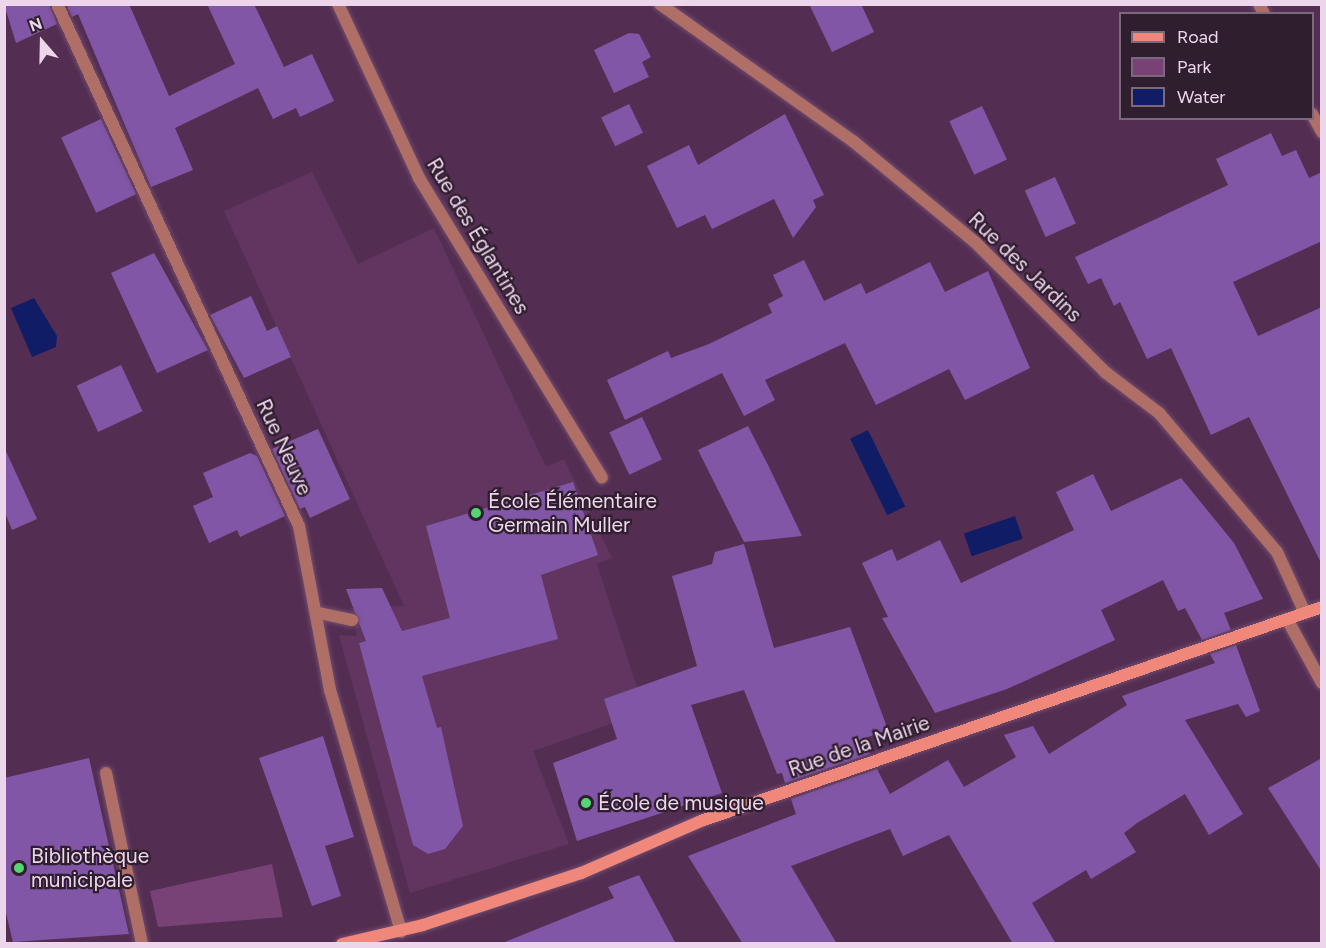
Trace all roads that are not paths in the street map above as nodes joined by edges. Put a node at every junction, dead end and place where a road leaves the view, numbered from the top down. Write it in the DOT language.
graph roads {
  1 [pos="57,4"];
  2 [pos="338,4"];
  3 [pos="660,4"];
  4 [pos="1314,118"];
  5 [pos="1322,132"];
  6 [pos="602,478"];
  7 [pos="1322,607"];
  8 [pos="319,613"];
  9 [pos="1305,613"];
  10 [pos="1287,619"];
  11 [pos="352,620"];
  12 [pos="1322,683"];
  13 [pos="106,773"];
  14 [pos="401,932"];
  15 [pos="142,944"];
  16 [pos="342,944"];
  1 -- 8 [label="street, Rue Neuve"];
  2 -- 6 [label="street, Rue des Églantines"];
  3 -- 9 [label="street, Rue des Jardins"];
  4 -- 5 [label="street"];
  7 -- 9 [label="street, Rue de la Mairie"];
  8 -- 11 [label="street"];
  8 -- 14 [label="street, Rue Neuve"];
  9 -- 10 [label="street, Rue de la Mairie"];
  10 -- 12 [label="street"];
  10 -- 14 [label="street, Rue de la Mairie"];
  13 -- 15 [label="street"];
  14 -- 16 [label="street, Rue de la Mairie"];
}
